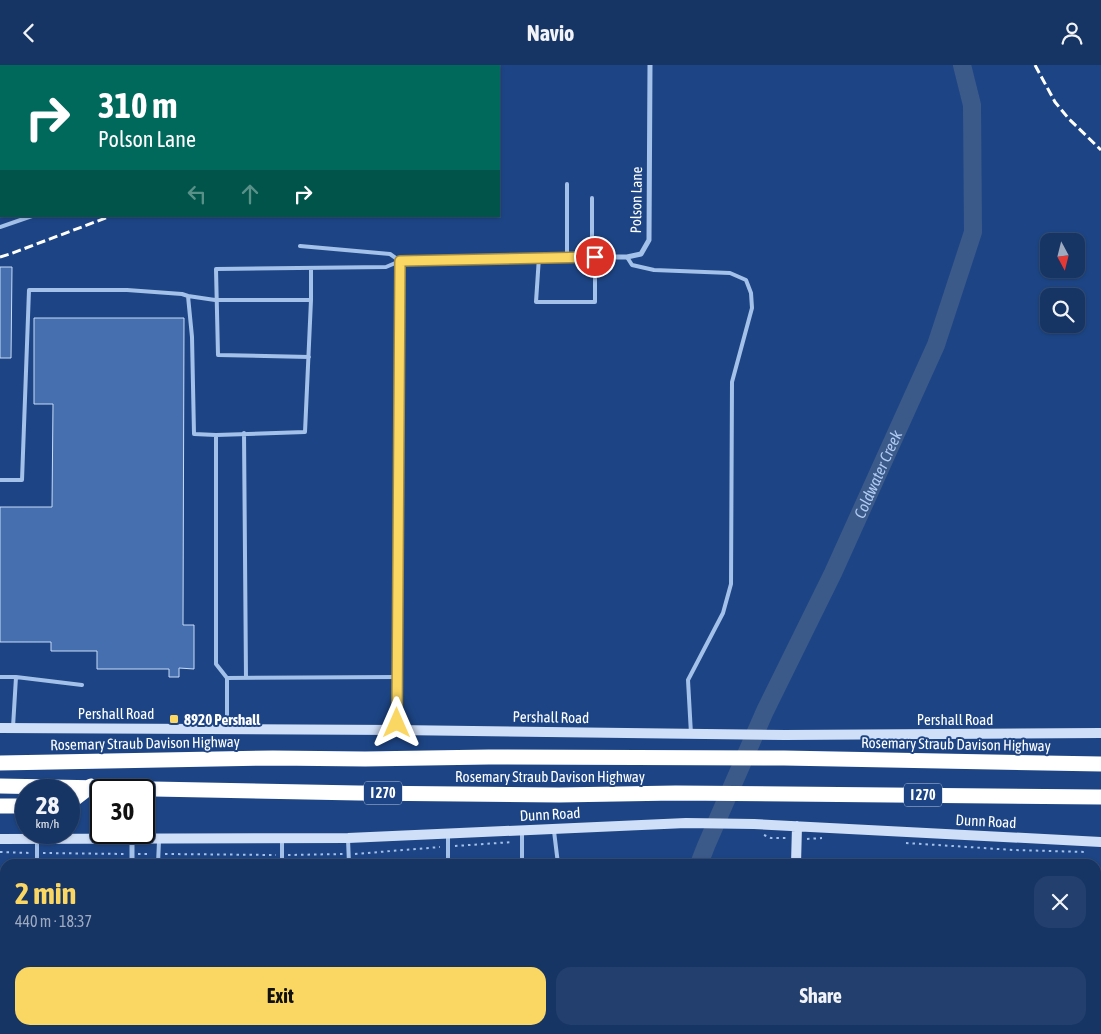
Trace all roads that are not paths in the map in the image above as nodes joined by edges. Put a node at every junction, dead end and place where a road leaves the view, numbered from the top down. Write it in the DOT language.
graph roads {
  1 [pos="650,65"];
  2 [pos="567,184"];
  3 [pos="592,198"];
  4 [pos="29,217"];
  5 [pos="0,227"];
  6 [pos="300,246"];
  7 [pos="539,257"];
  8 [pos="567,257"];
  9 [pos="593,257"];
  10 [pos="627,257"];
  11 [pos="400,261"];
  12 [pos="311,268"];
  13 [pos="188,296"];
  14 [pos="215,300"];
  15 [pos="311,300"];
  16 [pos="308,357"];
  17 [pos="244,433"];
  18 [pos="216,435"];
  19 [pos="0,480"];
  20 [pos="0,677"];
  21 [pos="16,677"];
  22 [pos="246,677"];
  23 [pos="397,677"];
  24 [pos="227,678"];
  25 [pos="82,685"];
  26 [pos="0,728"];
  27 [pos="13,728"];
  28 [pos="227,729"];
  29 [pos="397,730"];
  30 [pos="1101,733"];
  31 [pos="691,734"];
  32 [pos="0,763"];
  33 [pos="1101,764"];
  34 [pos="0,785"];
  35 [pos="90,786"];
  36 [pos="90,787"];
  37 [pos="155,788"];
  38 [pos="80,794"];
  39 [pos="1101,797"];
  40 [pos="15,806"];
  41 [pos="0,807"];
  42 [pos="797,826"];
  43 [pos="554,828"];
  44 [pos="522,830"];
  45 [pos="448,835"];
  46 [pos="155,838"];
  47 [pos="159,838"];
  48 [pos="282,838"];
  49 [pos="348,838"];
  50 [pos="0,839"];
  51 [pos="15,839"];
  52 [pos="1101,842"];
  53 [pos="37,844"];
  54 [pos="132,844"];
  55 [pos="37,859"];
  56 [pos="132,859"];
  57 [pos="158,859"];
  58 [pos="282,859"];
  59 [pos="348,859"];
  60 [pos="448,859"];
  61 [pos="522,859"];
  62 [pos="557,859"];
  63 [pos="796,859"];
  1 -- 10 [label="street, Polson Lane"];
  2 -- 8 [label="lane"];
  3 -- 9 [label="lane"];
  4 -- 5 [label="lane"];
  6 -- 11 [label="lane"];
  7 -- 8 [label="street"];
  7 -- 9 [label="lane"];
  7 -- 11 [label="street"];
  8 -- 9 [label="street"];
  9 -- 10 [label="street"];
  10 -- 31 [label="lane"];
  11 -- 12 [label="lane"];
  11 -- 23 [label="street"];
  12 -- 14 [label="lane"];
  12 -- 15 [label="lane"];
  13 -- 14 [label="lane"];
  13 -- 18 [label="lane"];
  13 -- 19 [label="lane"];
  14 -- 15 [label="lane"];
  14 -- 16 [label="lane"];
  15 -- 16 [label="lane"];
  16 -- 17 [label="lane"];
  17 -- 18 [label="lane"];
  17 -- 22 [label="lane"];
  18 -- 24 [label="lane"];
  20 -- 21 [label="lane"];
  21 -- 25 [label="lane"];
  21 -- 27 [label="lane"];
  22 -- 23 [label="lane"];
  22 -- 24 [label="lane"];
  23 -- 29 [label="street"];
  24 -- 28 [label="lane"];
  26 -- 27 [label="street, Pershall Road"];
  27 -- 28 [label="street, Pershall Road"];
  28 -- 29 [label="street, Pershall Road"];
  29 -- 31 [label="street, Pershall Road"];
  30 -- 31 [label="street, Pershall Road"];
  32 -- 33 [label="highway, Rosemary Straub Davison Highway / I 270"];
  34 -- 35 [label="highway, Rosemary Straub Davison Highway / I 270"];
  36 -- 38 [label="highway"];
  37 -- 39 [label="highway, Rosemary Straub Davison Highway / I 270"];
  40 -- 41 [label="highway"];
  42 -- 43 [label="street, Dunn Road"];
  42 -- 52 [label="street, Dunn Road"];
  42 -- 63 [label="street"];
  43 -- 44 [label="street, Dunn Road"];
  43 -- 62 [label="lane"];
  44 -- 45 [label="street, Dunn Road"];
  44 -- 61 [label="lane"];
  45 -- 49 [label="street, Dunn Road"];
  45 -- 60 [label="lane"];
  46 -- 47 [label="street, Dunn Road"];
  47 -- 48 [label="street, Dunn Road"];
  47 -- 57 [label="lane"];
  48 -- 49 [label="street, Dunn Road"];
  48 -- 58 [label="lane"];
  49 -- 59 [label="lane"];
  50 -- 51 [label="street, Dunn Road"];
  53 -- 55 [label="lane"];
  54 -- 56 [label="street"];
}
